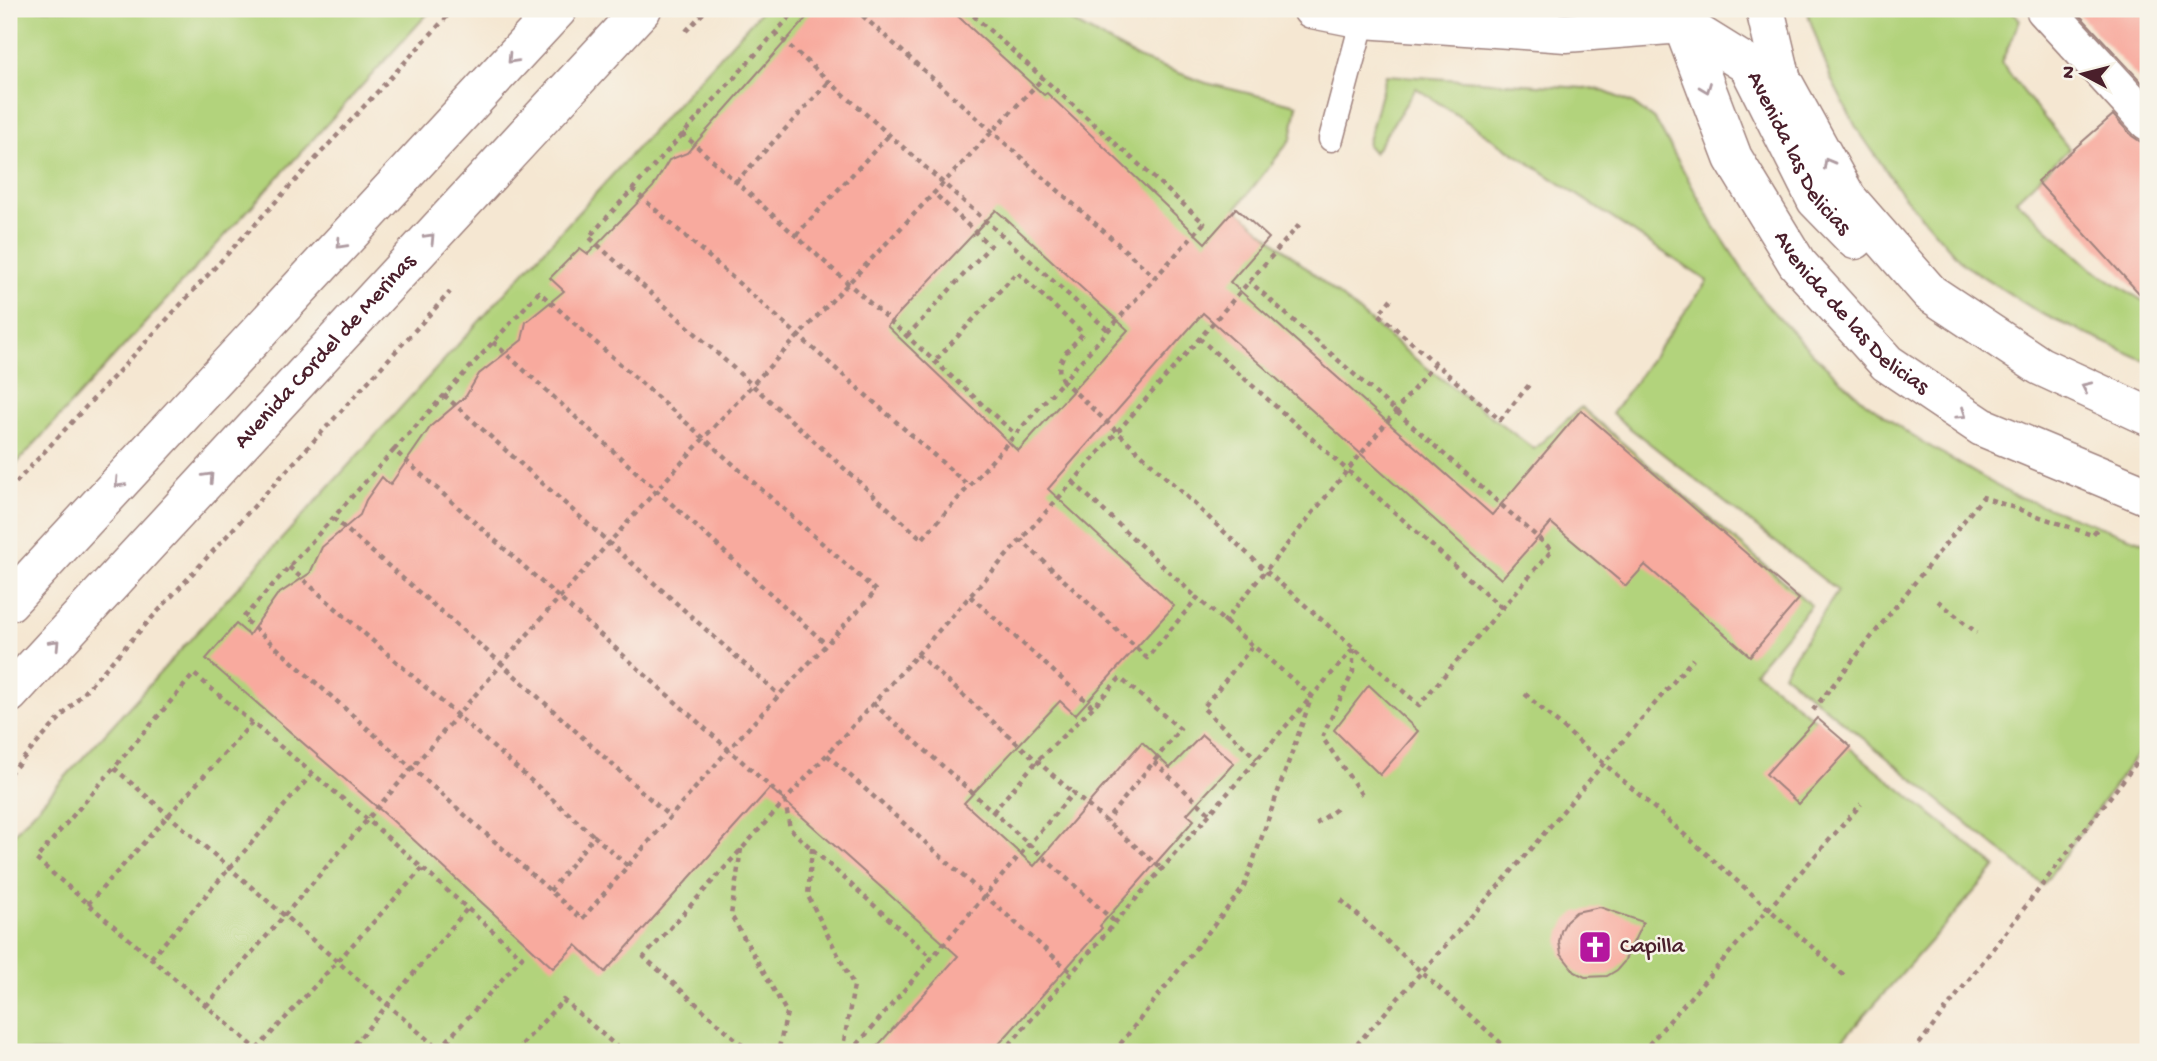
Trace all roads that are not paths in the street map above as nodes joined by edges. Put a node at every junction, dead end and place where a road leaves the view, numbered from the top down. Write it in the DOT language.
graph roads {
  1 [pos="558,9"];
  2 [pos="642,9"];
  3 [pos="1312,9"];
  4 [pos="1765,9"];
  5 [pos="2045,9"];
  6 [pos="1684,14"];
  7 [pos="1363,19"];
  8 [pos="2148,121"];
  9 [pos="1331,139"];
  10 [pos="1930,293"];
  11 [pos="2148,416"];
  12 [pos="2139,493"];
  13 [pos="9,602"];
  14 [pos="9,694"];
  1 -- 13 [label="main road, one-way"];
  14 -- 2 [label="main road, Avenida Cordel de Merinas, one-way"];
  3 -- 7 [label="main road"];
  10 -- 4 [label="main road, one-way"];
  5 -- 8 [label="main road"];
  6 -- 7 [label="main road"];
  6 -- 10 [label="main road, Avenida las Delicias"];
  6 -- 12 [label="main road, Avenida de las Delicias, one-way"];
  7 -- 9 [label="lane"];
  11 -- 10 [label="main road, one-way"];
}
